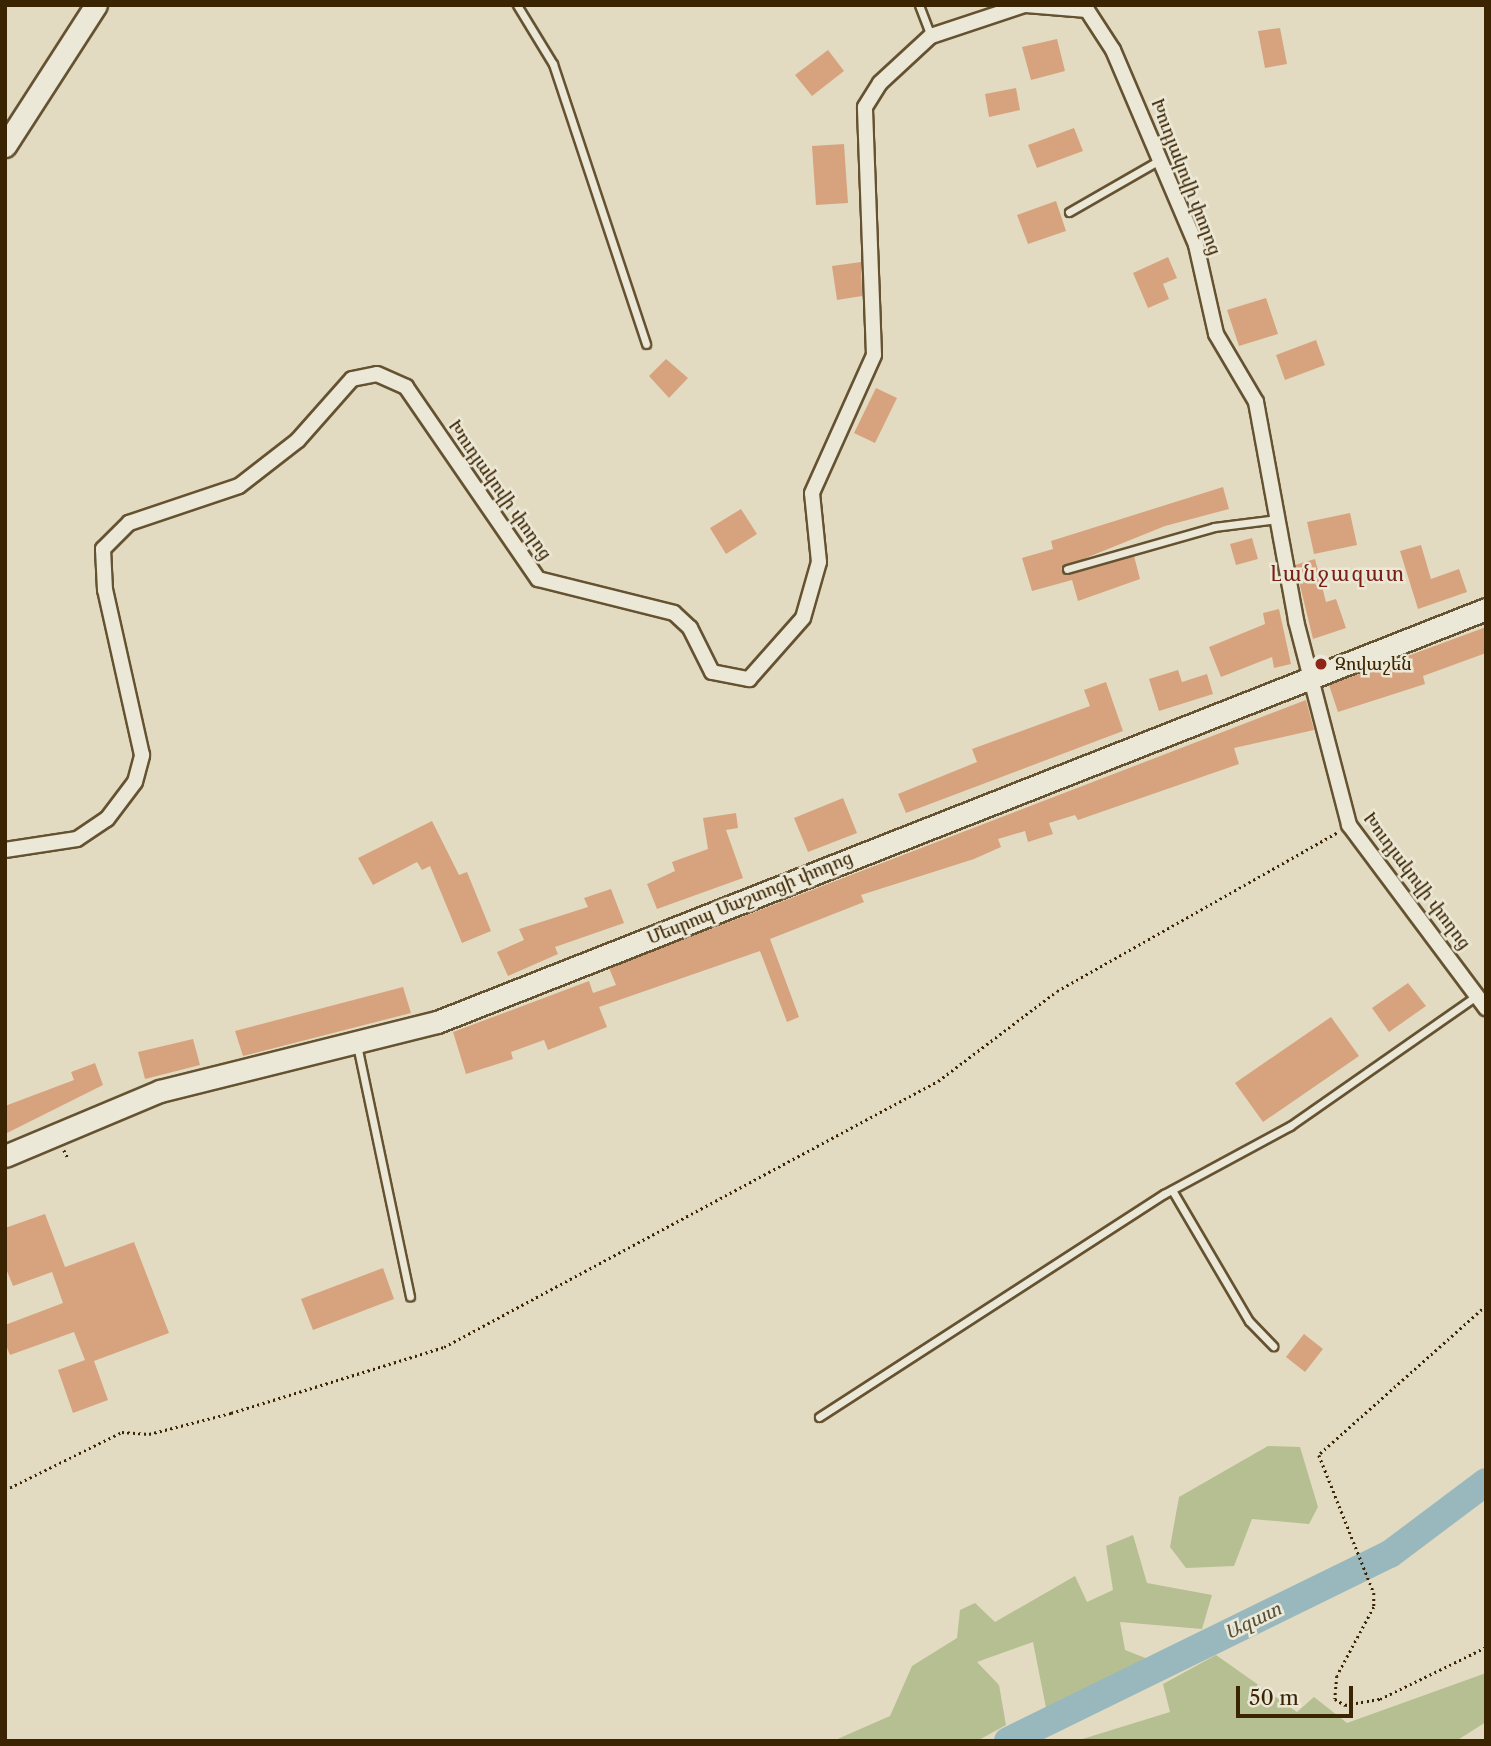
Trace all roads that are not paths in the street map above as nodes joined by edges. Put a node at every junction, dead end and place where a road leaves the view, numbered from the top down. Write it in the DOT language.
graph roads {
  1 [pos="96,5"];
  2 [pos="517,5"];
  3 [pos="919,5"];
  4 [pos="1025,5"];
  5 [pos="1094,8"];
  6 [pos="931,36"];
  7 [pos="5,146"];
  8 [pos="1161,158"];
  9 [pos="1069,212"];
  10 [pos="646,344"];
  11 [pos="1277,519"];
  12 [pos="1067,569"];
  13 [pos="1486,609"];
  14 [pos="1314,676"];
  15 [pos="5,850"];
  16 [pos="1478,995"];
  17 [pos="1486,1008"];
  18 [pos="356,1041"];
  19 [pos="5,1156"];
  20 [pos="1172,1190"];
  21 [pos="410,1296"];
  22 [pos="1273,1346"];
  23 [pos="819,1417"];
  1 -- 7 [label="street"];
  2 -- 10 [label="lane"];
  3 -- 6 [label="lane"];
  4 -- 5 [label="street, Խուդյակովի փողոց"];
  4 -- 6 [label="street, Խուդյակովի փողոց"];
  5 -- 8 [label="street, Խուդյակովի փողոց"];
  6 -- 15 [label="street, Խուդյակովի փողոց"];
  8 -- 9 [label="lane"];
  8 -- 11 [label="street, Խուդյակովի փողոց"];
  11 -- 12 [label="lane"];
  11 -- 14 [label="street, Խուդյակովի փողոց"];
  13 -- 14 [label="street, Մեսրոպ Մաշտոցի փողոց"];
  14 -- 16 [label="street, Խուդյակովի փողոց"];
  14 -- 18 [label="street, Մեսրոպ Մաշտոցի փողոց"];
  16 -- 17 [label="street, Խուդյակովի փողոց"];
  16 -- 20 [label="lane"];
  18 -- 19 [label="street, Մեսրոպ Մաշտոցի փողոց"];
  18 -- 21 [label="lane"];
  20 -- 22 [label="lane"];
  20 -- 23 [label="lane"];
}
